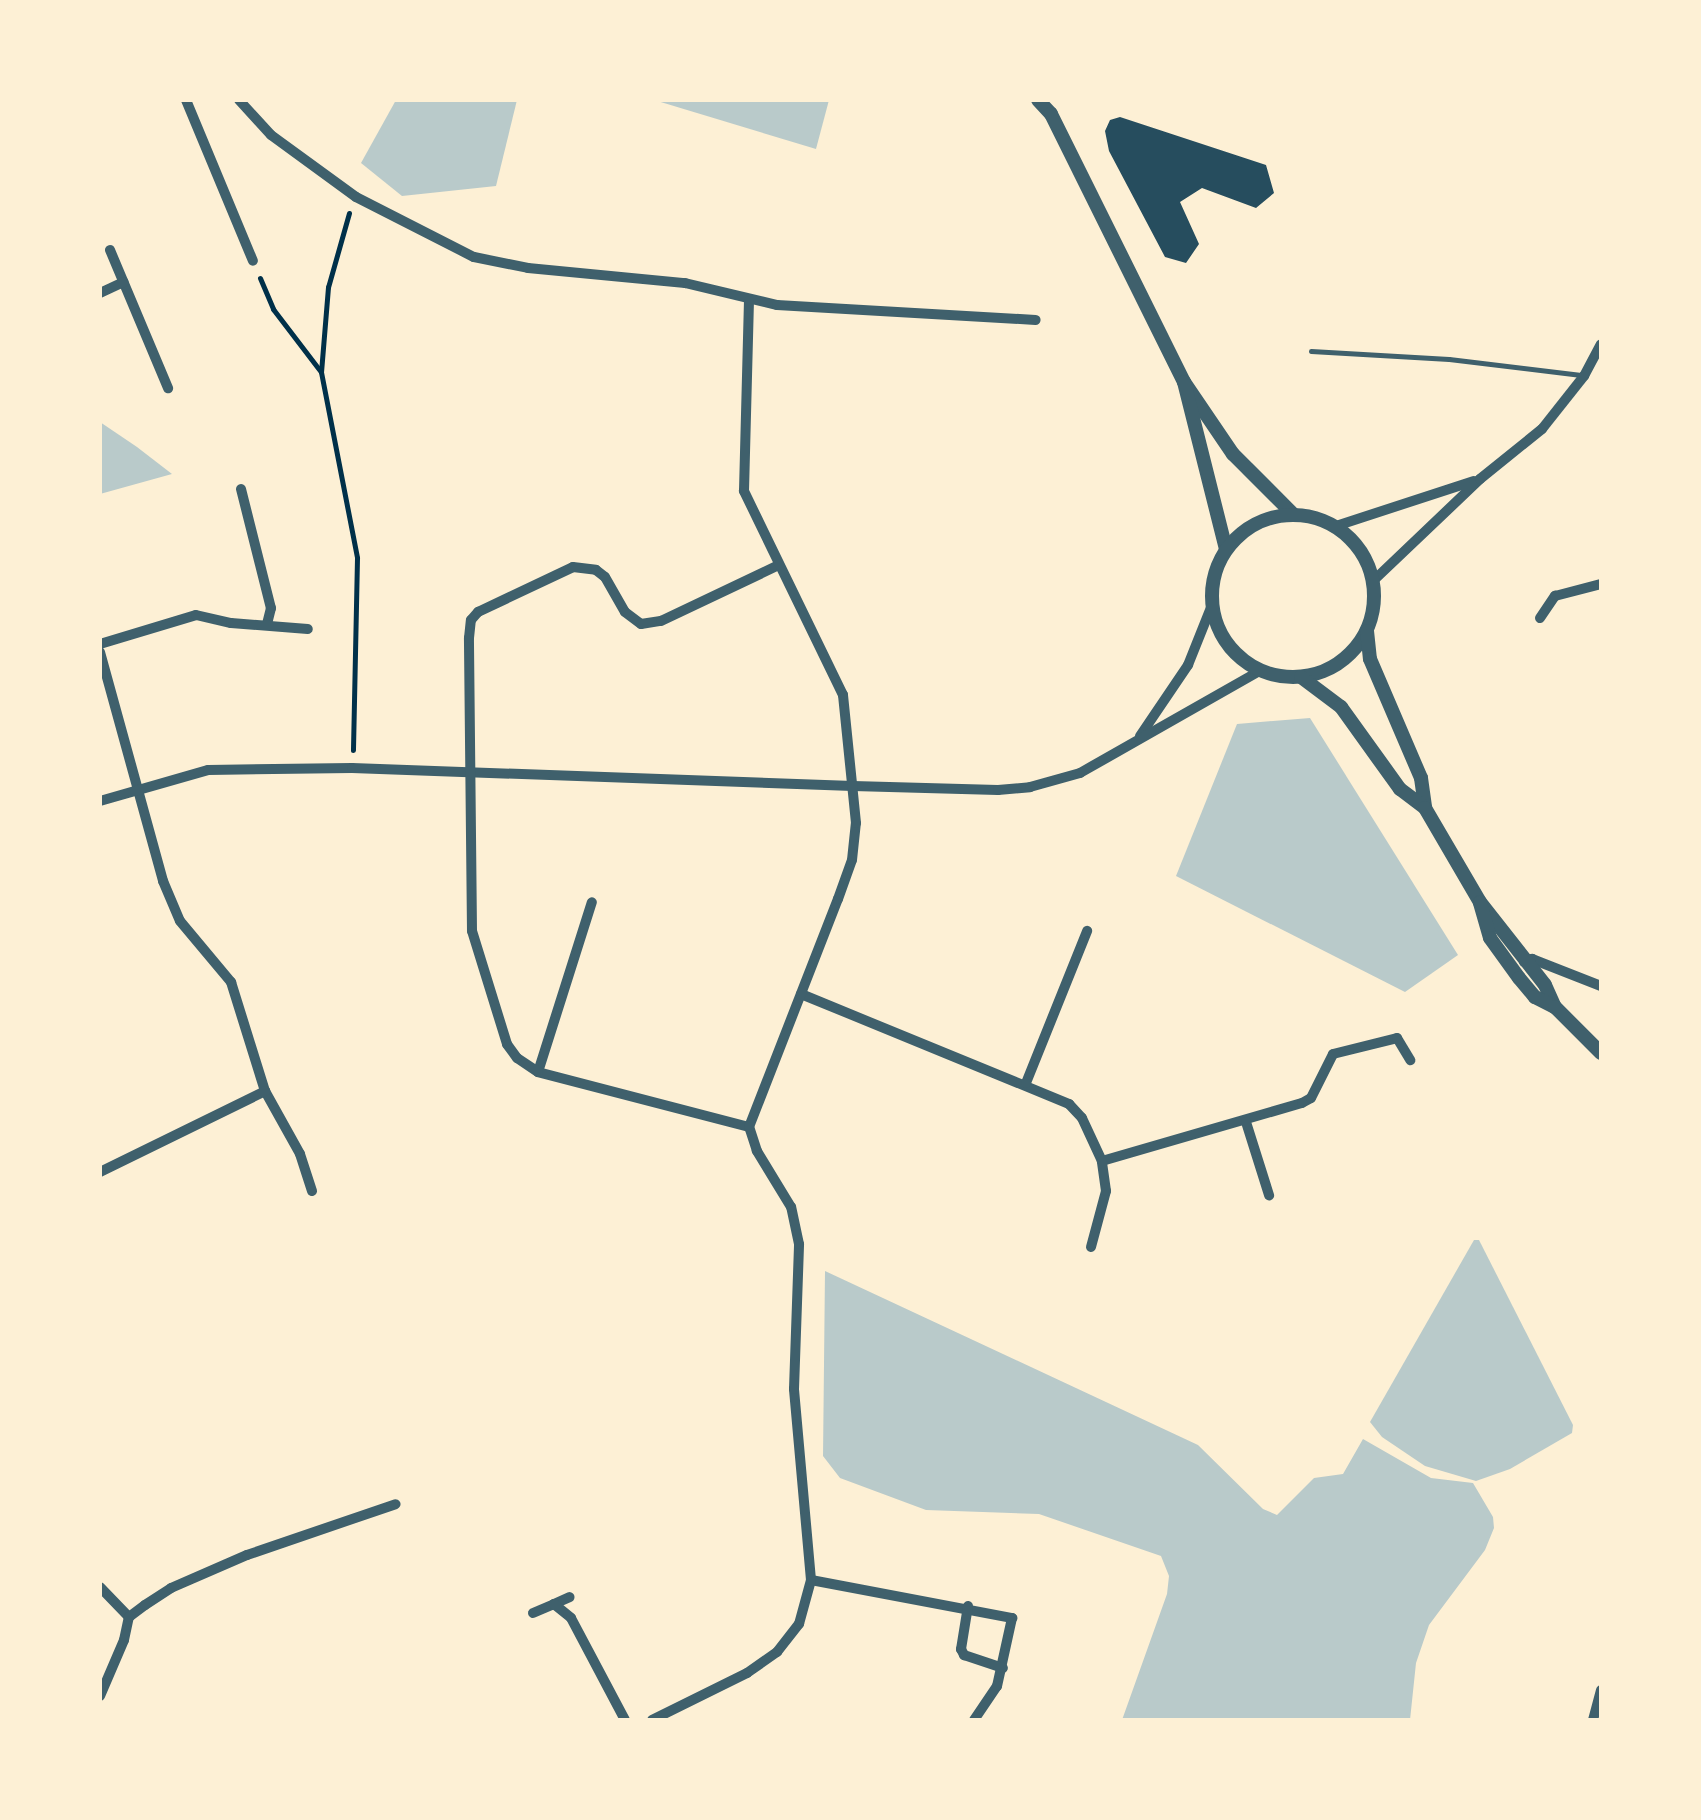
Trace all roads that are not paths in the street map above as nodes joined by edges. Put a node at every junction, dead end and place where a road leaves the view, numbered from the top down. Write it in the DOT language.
graph roads {
  1 [pos="186,100"];
  2 [pos="239,100"];
  3 [pos="1038,100"];
  4 [pos="1051,107"];
  5 [pos="110,250"];
  6 [pos="253,261"];
  7 [pos="124,282"];
  8 [pos="100,293"];
  9 [pos="749,301"];
  10 [pos="1036,320"];
  11 [pos="1601,344"];
  12 [pos="1311,352"];
  13 [pos="1584,376"];
  14 [pos="1184,382"];
  15 [pos="168,388"];
  16 [pos="1480,479"];
  17 [pos="241,490"];
  18 [pos="1292,514"];
  19 [pos="1336,526"];
  20 [pos="1226,548"];
  21 [pos="777,566"];
  22 [pos="1373,580"];
  23 [pos="1601,584"];
  24 [pos="1212,605"];
  25 [pos="1540,618"];
  26 [pos="267,624"];
  27 [pos="308,630"];
  28 [pos="1366,631"];
  29 [pos="100,644"];
  30 [pos="100,652"];
  31 [pos="1261,670"];
  32 [pos="1301,677"];
  33 [pos="1137,740"];
  34 [pos="471,773"];
  35 [pos="853,786"];
  36 [pos="136,790"];
  37 [pos="100,801"];
  38 [pos="1425,808"];
  39 [pos="592,902"];
  40 [pos="1480,902"];
  41 [pos="1087,931"];
  42 [pos="1524,962"];
  43 [pos="1601,986"];
  44 [pos="801,994"];
  45 [pos="1555,1007"];
  46 [pos="1601,1053"];
  47 [pos="1410,1060"];
  48 [pos="538,1072"];
  49 [pos="1026,1084"];
  50 [pos="265,1091"];
  51 [pos="1246,1122"];
  52 [pos="749,1127"];
  53 [pos="1102,1160"];
  54 [pos="100,1172"];
  55 [pos="312,1191"];
  56 [pos="1269,1195"];
  57 [pos="1091,1246"];
  58 [pos="396,1504"];
  59 [pos="811,1580"];
  60 [pos="100,1587"];
  61 [pos="570,1597"];
  62 [pos="554,1604"];
  63 [pos="968,1606"];
  64 [pos="533,1613"];
  65 [pos="130,1617"];
  66 [pos="1002,1668"];
  67 [pos="1601,1690"];
  68 [pos="100,1696"];
  69 [pos="625,1720"];
  70 [pos="652,1720"];
  71 [pos="974,1720"];
  72 [pos="1594,1720"];
  1 -- 6 [label="street"];
  2 -- 9 [label="street"];
  3 -- 4 [label="street"];
  4 -- 14 [label="street"];
  5 -- 7 [label="street"];
  7 -- 8 [label="street"];
  7 -- 15 [label="street"];
  9 -- 10 [label="street"];
  9 -- 21 [label="street"];
  11 -- 13 [label="street"];
  12 -- 13 [label="lane"];
  13 -- 16 [label="street"];
  14 -- 18 [label="street"];
  14 -- 20 [label="street"];
  16 -- 19 [label="street"];
  16 -- 22 [label="street"];
  17 -- 26 [label="street"];
  18 -- 19 [label="street"];
  18 -- 20 [label="street"];
  19 -- 22 [label="street"];
  20 -- 24 [label="street"];
  21 -- 34 [label="street"];
  21 -- 35 [label="street"];
  22 -- 28 [label="street"];
  23 -- 25 [label="street"];
  24 -- 31 [label="street"];
  24 -- 33 [label="street"];
  26 -- 27 [label="street"];
  26 -- 29 [label="street"];
  28 -- 32 [label="street"];
  28 -- 38 [label="street"];
  30 -- 36 [label="street"];
  31 -- 32 [label="street"];
  31 -- 33 [label="street"];
  32 -- 38 [label="street"];
  33 -- 35 [label="street"];
  34 -- 35 [label="street"];
  34 -- 36 [label="street"];
  34 -- 48 [label="street"];
  35 -- 44 [label="street"];
  36 -- 37 [label="street"];
  36 -- 50 [label="street"];
  38 -- 40 [label="street"];
  39 -- 48 [label="street"];
  40 -- 42 [label="street"];
  40 -- 45 [label="street"];
  41 -- 49 [label="street"];
  42 -- 43 [label="street"];
  42 -- 45 [label="street"];
  44 -- 49 [label="street"];
  44 -- 52 [label="street"];
  45 -- 46 [label="street"];
  47 -- 51 [label="street"];
  48 -- 52 [label="street"];
  49 -- 53 [label="street"];
  50 -- 54 [label="street"];
  50 -- 55 [label="street"];
  51 -- 53 [label="street"];
  51 -- 56 [label="street"];
  52 -- 59 [label="street"];
  53 -- 57 [label="street"];
  58 -- 65 [label="street"];
  59 -- 63 [label="street"];
  59 -- 70 [label="street"];
  60 -- 65 [label="street"];
  61 -- 62 [label="street"];
  62 -- 64 [label="street"];
  62 -- 69 [label="street"];
  63 -- 66 [label="street"];
  63 -- 66 [label="street"];
  65 -- 68 [label="street"];
  66 -- 71 [label="street"];
  67 -- 72 [label="street"];
}
